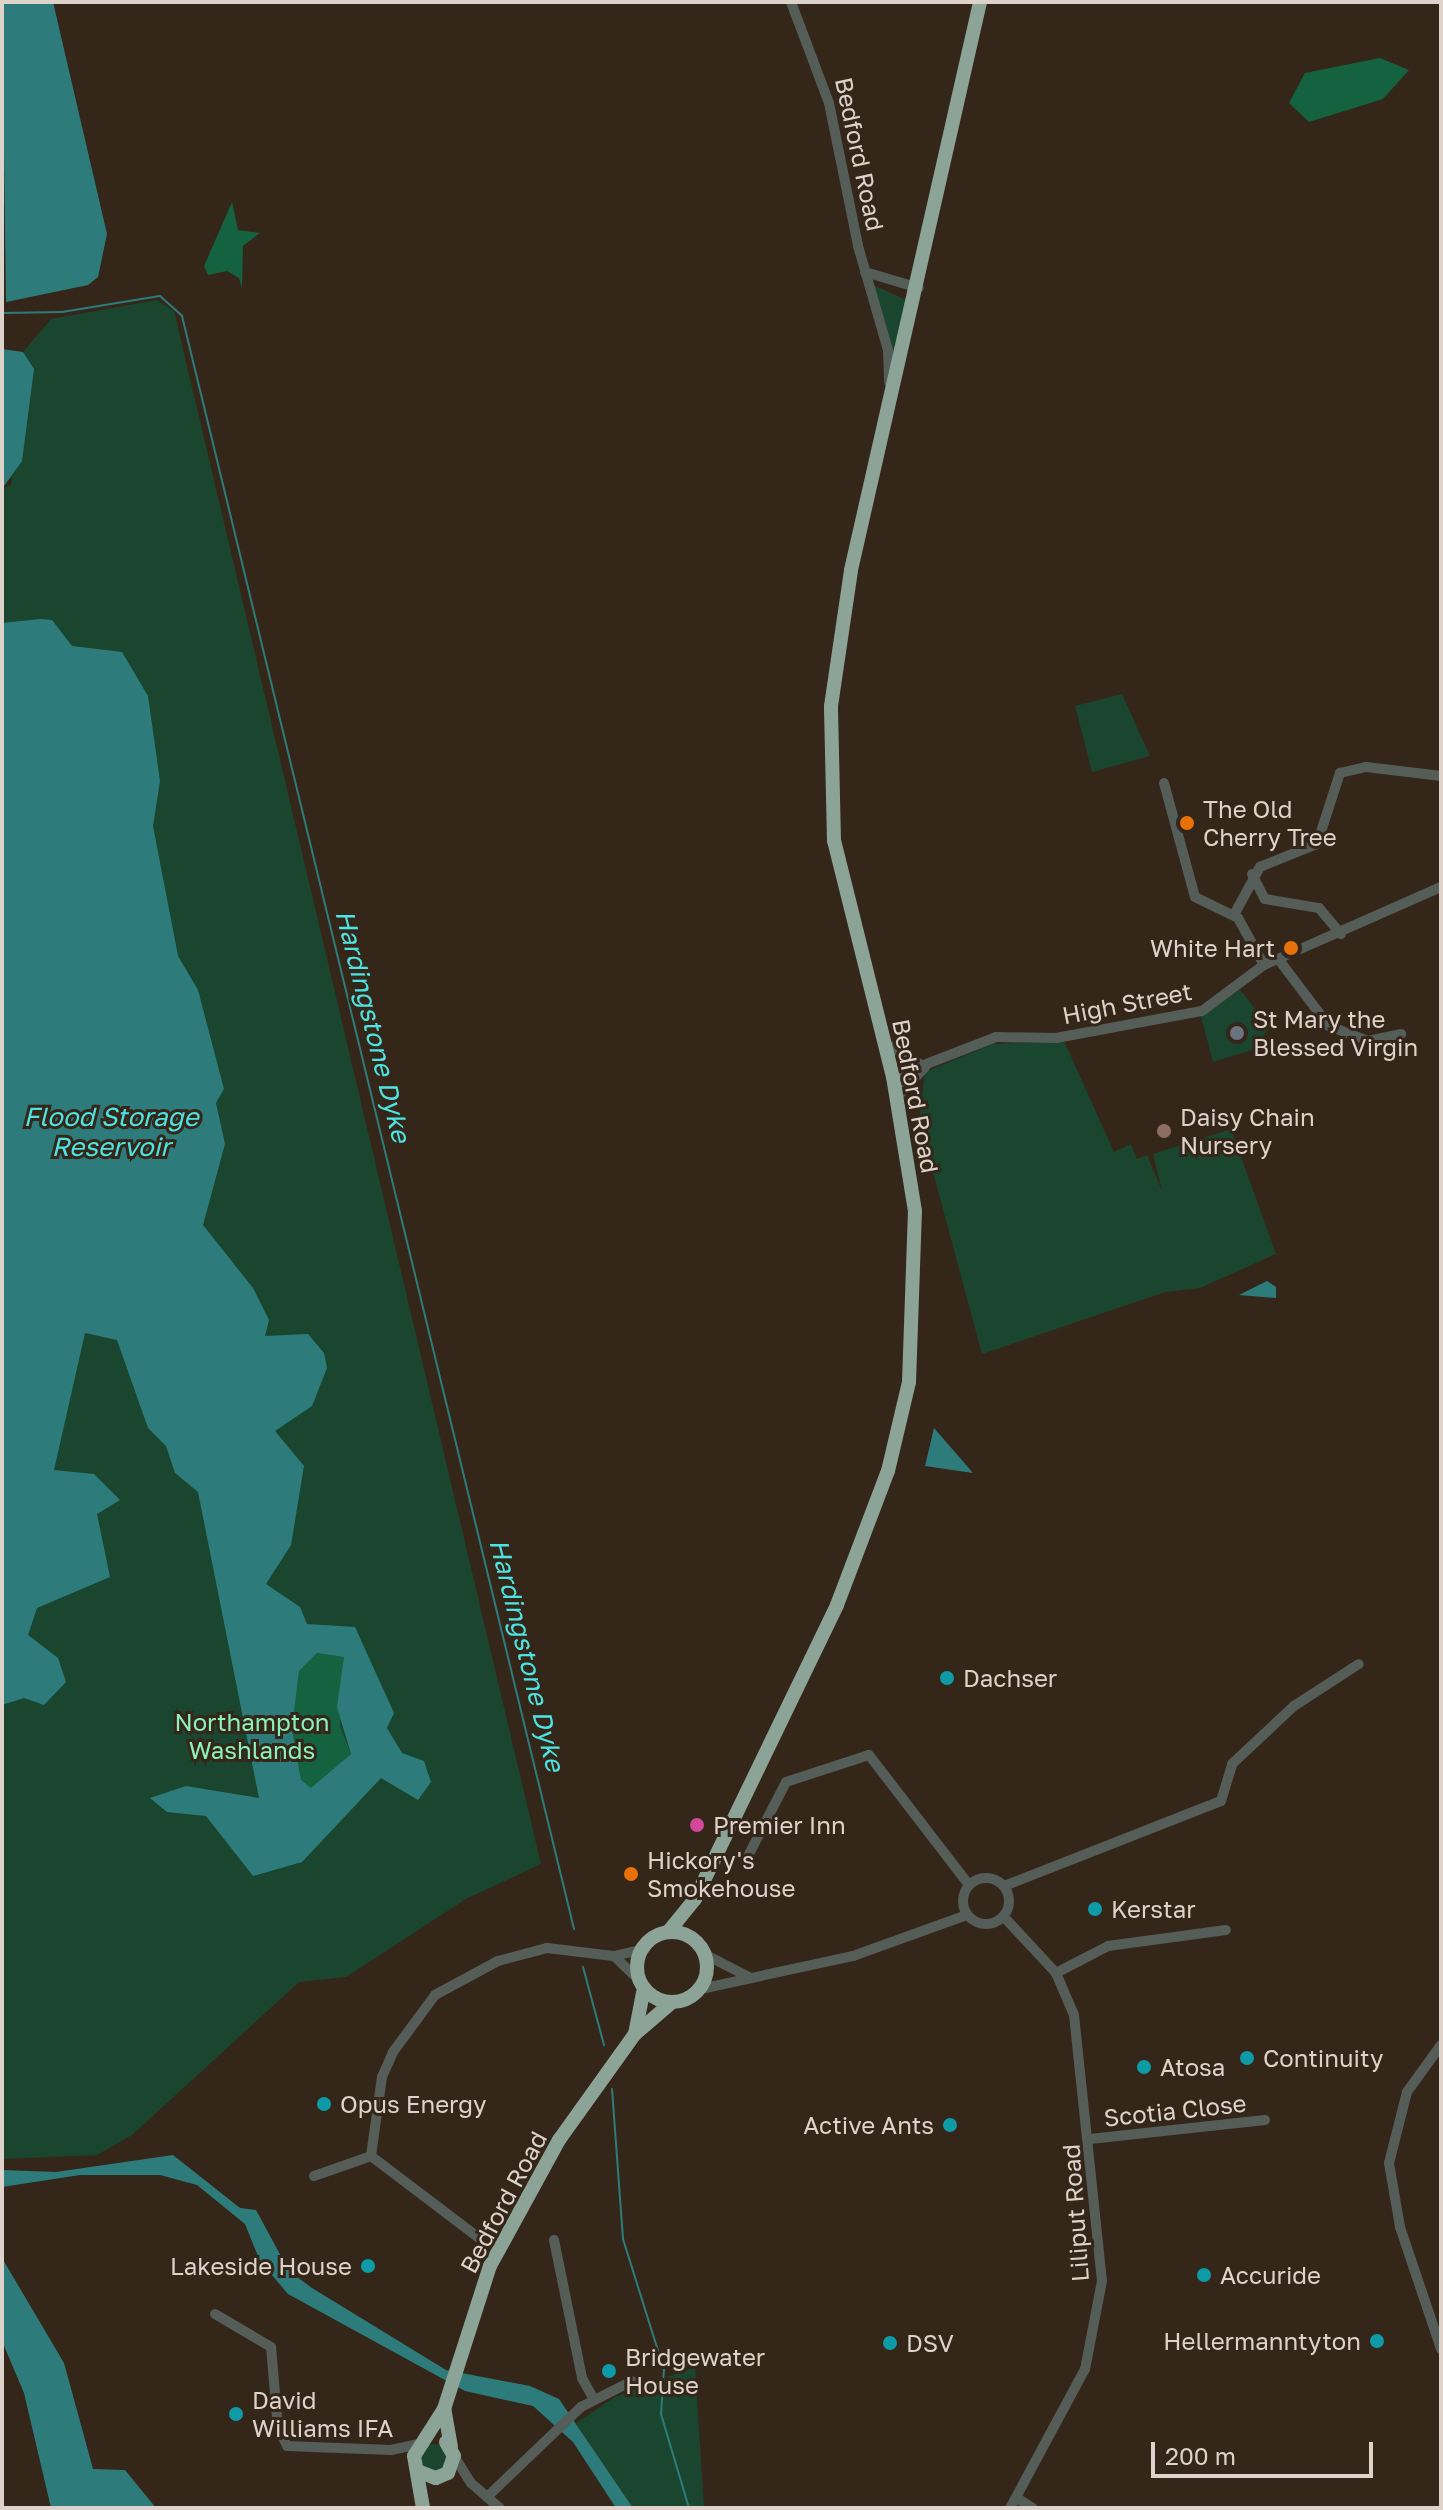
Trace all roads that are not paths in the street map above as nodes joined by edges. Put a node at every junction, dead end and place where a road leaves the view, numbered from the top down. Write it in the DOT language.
graph roads {
  1 [pos="791,2"];
  2 [pos="980,2"];
  3 [pos="865,272"];
  4 [pos="919,288"];
  5 [pos="886,440"];
  6 [pos="1441,776"];
  7 [pos="1164,783"];
  8 [pos="1252,874"];
  9 [pos="1441,887"];
  10 [pos="1234,915"];
  11 [pos="1341,934"];
  12 [pos="1279,960"];
  13 [pos="1264,965"];
  14 [pos="1401,1034"];
  15 [pos="885,1043"];
  16 [pos="925,1067"];
  17 [pos="893,1077"];
  18 [pos="897,1097"];
  19 [pos="1359,1664"];
  20 [pos="748,1856"];
  21 [pos="969,1885"];
  22 [pos="1004,1886"];
  23 [pos="695,1899"];
  24 [pos="967,1915"];
  25 [pos="1004,1917"];
  26 [pos="1226,1930"];
  27 [pos="669,1931"];
  28 [pos="697,1938"];
  29 [pos="645,1949"];
  30 [pos="704,1954"];
  31 [pos="614,1956"];
  32 [pos="1056,1973"];
  33 [pos="753,1979"];
  34 [pos="640,1986"];
  35 [pos="696,1990"];
  36 [pos="671,2003"];
  37 [pos="635,2034"];
  38 [pos="1441,2045"];
  39 [pos="1265,2120"];
  40 [pos="1090,2139"];
  41 [pos="371,2156"];
  42 [pos="314,2176"];
  43 [pos="479,2238"];
  44 [pos="554,2240"];
  45 [pos="215,2314"];
  46 [pos="1441,2349"];
  47 [pos="632,2381"];
  48 [pos="594,2400"];
  49 [pos="444,2409"];
  50 [pos="422,2443"];
  51 [pos="391,2450"];
  52 [pos="453,2452"];
  53 [pos="418,2470"];
  54 [pos="443,2477"];
  55 [pos="471,2483"];
  56 [pos="487,2497"];
  57 [pos="1020,2500"];
  58 [pos="424,2506"];
  59 [pos="500,2508"];
  60 [pos="1010,2508"];
  61 [pos="1033,2508"];
  1 -- 3 [label="street, Bedford Road"];
  2 -- 4 [label="highway"];
  3 -- 4 [label="street"];
  3 -- 5 [label="street, Bedford Road"];
  4 -- 5 [label="highway"];
  5 -- 15 [label="highway, Bedford Road"];
  6 -- 8 [label="street"];
  7 -- 10 [label="street"];
  8 -- 10 [label="street"];
  8 -- 11 [label="street"];
  9 -- 11 [label="street, High Street"];
  10 -- 13 [label="street"];
  11 -- 12 [label="street, High Street"];
  12 -- 13 [label="street, High Street"];
  12 -- 14 [label="street"];
  13 -- 16 [label="street, High Street"];
  15 -- 16 [label="street"];
  15 -- 17 [label="highway, Bedford Road"];
  16 -- 17 [label="street, High Street"];
  16 -- 18 [label="street"];
  17 -- 18 [label="highway, Bedford Road"];
  18 -- 23 [label="highway, Bedford Road"];
  19 -- 22 [label="street"];
  20 -- 21 [label="street"];
  21 -- 22 [label="street"];
  21 -- 24 [label="street"];
  22 -- 25 [label="street"];
  23 -- 27 [label="highway, Bedford Road"];
  23 -- 28 [label="highway, Bedford Road"];
  24 -- 25 [label="street"];
  24 -- 33 [label="street"];
  25 -- 32 [label="street, Liliput Road"];
  26 -- 32 [label="street"];
  27 -- 28 [label="highway"];
  27 -- 29 [label="highway"];
  28 -- 30 [label="highway"];
  29 -- 31 [label="street"];
  29 -- 34 [label="highway"];
  30 -- 33 [label="street"];
  30 -- 35 [label="highway"];
  31 -- 34 [label="street"];
  31 -- 41 [label="street"];
  32 -- 40 [label="street, Liliput Road"];
  33 -- 35 [label="street"];
  34 -- 36 [label="highway"];
  34 -- 37 [label="highway, Bedford Road"];
  35 -- 36 [label="highway"];
  36 -- 37 [label="highway, Bedford Road"];
  37 -- 49 [label="highway, Bedford Road"];
  38 -- 46 [label="street"];
  39 -- 40 [label="street, Scotia Close"];
  40 -- 57 [label="street, Liliput Road"];
  41 -- 42 [label="street"];
  41 -- 43 [label="street"];
  44 -- 48 [label="street"];
  45 -- 51 [label="street"];
  47 -- 48 [label="street"];
  48 -- 56 [label="street"];
  49 -- 50 [label="highway, Bedford Road"];
  49 -- 52 [label="highway, Bedford Road"];
  50 -- 51 [label="street"];
  50 -- 52 [label="highway"];
  50 -- 53 [label="highway"];
  51 -- 53 [label="street"];
  52 -- 54 [label="highway"];
  52 -- 55 [label="street"];
  53 -- 54 [label="highway"];
  53 -- 58 [label="highway"];
  54 -- 55 [label="street"];
  54 -- 58 [label="highway"];
  55 -- 56 [label="street"];
  56 -- 59 [label="street"];
  57 -- 60 [label="street"];
  57 -- 61 [label="street"];
}
